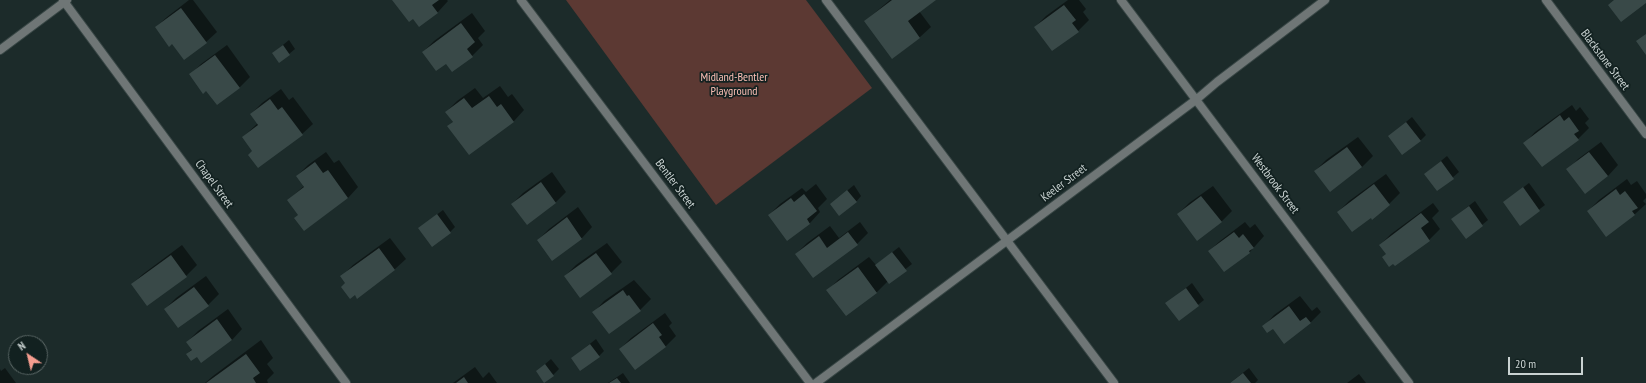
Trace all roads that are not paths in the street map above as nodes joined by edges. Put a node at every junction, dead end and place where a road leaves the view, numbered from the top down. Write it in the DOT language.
graph roads {
  1 [pos="521,0"];
  2 [pos="826,0"];
  3 [pos="1122,0"];
  4 [pos="1325,0"];
  5 [pos="1546,0"];
  6 [pos="65,1"];
  7 [pos="0,50"];
  8 [pos="1197,99"];
  9 [pos="1646,134"];
  10 [pos="1007,240"];
  11 [pos="346,383"];
  12 [pos="810,383"];
  13 [pos="816,383"];
  14 [pos="1114,383"];
  15 [pos="1409,383"];
  1 -- 12 [label="street, Bentler Street"];
  2 -- 10 [label="street"];
  3 -- 8 [label="street, Westbrook Street"];
  4 -- 8 [label="street, Keeler Street"];
  5 -- 9 [label="street, Blackstone Street"];
  6 -- 7 [label="street"];
  6 -- 11 [label="street, Chapel Street"];
  8 -- 10 [label="street, Keeler Street"];
  8 -- 15 [label="street, Westbrook Street"];
  10 -- 13 [label="street, Keeler Street"];
  10 -- 14 [label="street"];
}
